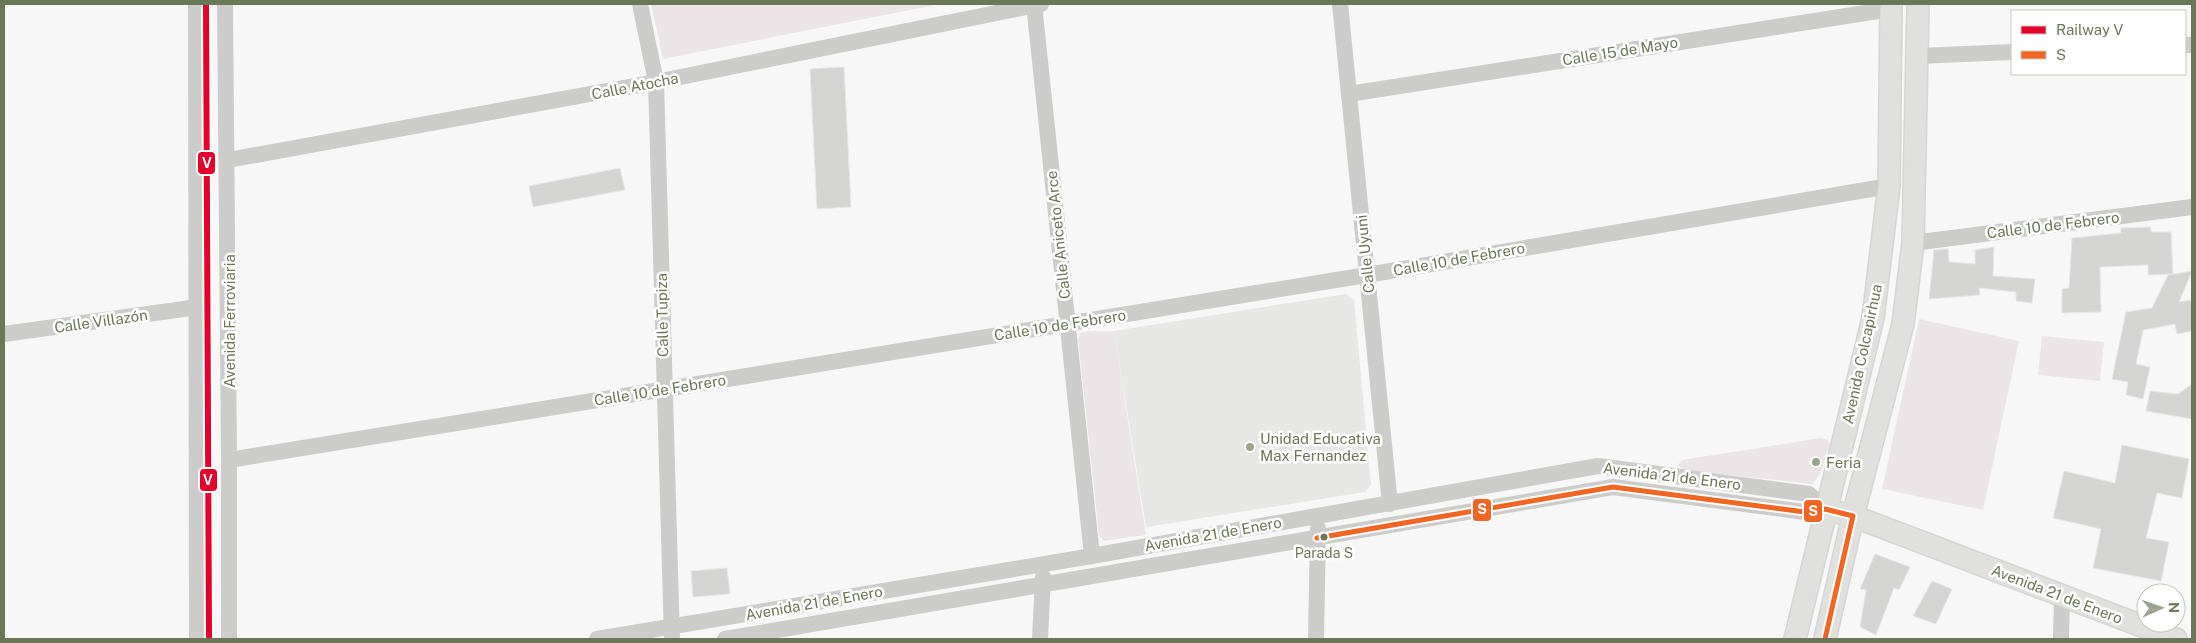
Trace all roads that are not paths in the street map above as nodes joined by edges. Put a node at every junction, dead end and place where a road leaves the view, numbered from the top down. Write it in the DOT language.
graph roads {
  1 [pos="196,4"];
  2 [pos="225,4"];
  3 [pos="640,4"];
  4 [pos="1036,4"];
  5 [pos="1340,4"];
  6 [pos="1918,4"];
  7 [pos="1891,6"];
  8 [pos="2011,52"];
  9 [pos="1918,56"];
  10 [pos="656,82"];
  11 [pos="1349,94"];
  12 [pos="228,160"];
  13 [pos="1889,186"];
  14 [pos="2192,207"];
  15 [pos="1913,244"];
  16 [pos="1367,275"];
  17 [pos="198,307"];
  18 [pos="1068,323"];
  19 [pos="4,334"];
  20 [pos="664,390"];
  21 [pos="229,460"];
  22 [pos="1390,504"];
  23 [pos="1825,509"];
  24 [pos="1318,515"];
  25 [pos="1853,516"];
  26 [pos="1317,538"];
  27 [pos="1092,556"];
  28 [pos="1044,564"];
  29 [pos="1043,586"];
  30 [pos="2062,596"];
  31 [pos="672,633"];
  32 [pos="742,638"];
  33 [pos="197,639"];
  34 [pos="229,639"];
  35 [pos="597,639"];
  36 [pos="725,639"];
  37 [pos="1040,639"];
  38 [pos="1316,639"];
  39 [pos="1795,639"];
  40 [pos="1824,639"];
  41 [pos="2061,639"];
  42 [pos="2176,639"];
  1 -- 17 [label="street, Avenida Ferroviaria"];
  2 -- 12 [label="street, Avenida Ferroviaria"];
  3 -- 10 [label="street, Calle Tupiza"];
  4 -- 10 [label="street, Calle Atocha"];
  4 -- 18 [label="street, Calle Aniceto Arce"];
  5 -- 11 [label="street, Calle Uyuni"];
  6 -- 9 [label="main road, Avenida Colcapirhua"];
  7 -- 11 [label="street, Calle 15 de Mayo"];
  7 -- 13 [label="main road, Avenida Colcapirhua"];
  8 -- 9 [label="street"];
  9 -- 15 [label="main road, Avenida Colcapirhua"];
  10 -- 12 [label="street, Calle Atocha"];
  10 -- 20 [label="street, Calle Tupiza"];
  11 -- 16 [label="street, Calle Uyuni"];
  12 -- 21 [label="street, Avenida Ferroviaria"];
  13 -- 16 [label="street, Calle 10 de Febrero"];
  13 -- 23 [label="main road, Avenida Colcapirhua"];
  14 -- 15 [label="street, Calle 10 de Febrero"];
  15 -- 25 [label="main road, Avenida Colcapirhua"];
  16 -- 18 [label="street, Calle 10 de Febrero"];
  16 -- 22 [label="street, Calle Uyuni"];
  17 -- 19 [label="street, Calle Villazón"];
  17 -- 33 [label="street, Avenida Ferroviaria"];
  18 -- 20 [label="street, Calle 10 de Febrero"];
  18 -- 27 [label="street, Calle Aniceto Arce"];
  20 -- 21 [label="street, Calle 10 de Febrero"];
  20 -- 31 [label="street, Calle Tupiza"];
  21 -- 34 [label="street, Avenida Ferroviaria"];
  22 -- 23 [label="street, Avenida 21 de Enero"];
  22 -- 24 [label="street, Avenida 21 de Enero"];
  23 -- 25 [label="main road, Avenida 21 de Enero"];
  23 -- 26 [label="street, Avenida 21 de Enero"];
  23 -- 39 [label="main road, Avenida Colcapirhua"];
  24 -- 26 [label="street"];
  24 -- 27 [label="street, Avenida 21 de Enero"];
  25 -- 30 [label="main road, Avenida 21 de Enero"];
  25 -- 40 [label="main road, Avenida Colcapirhua"];
  26 -- 29 [label="street, Avenida 21 de Enero"];
  26 -- 38 [label="street"];
  27 -- 28 [label="street, Avenida 21 de Enero"];
  28 -- 29 [label="street"];
  28 -- 31 [label="street, Avenida 21 de Enero"];
  29 -- 32 [label="street, Avenida 21 de Enero"];
  29 -- 37 [label="street"];
  30 -- 41 [label="street"];
  30 -- 42 [label="main road, Avenida 21 de Enero"];
  31 -- 35 [label="street, Avenida 21 de Enero"];
  32 -- 36 [label="street, Avenida 21 de Enero"];
}
